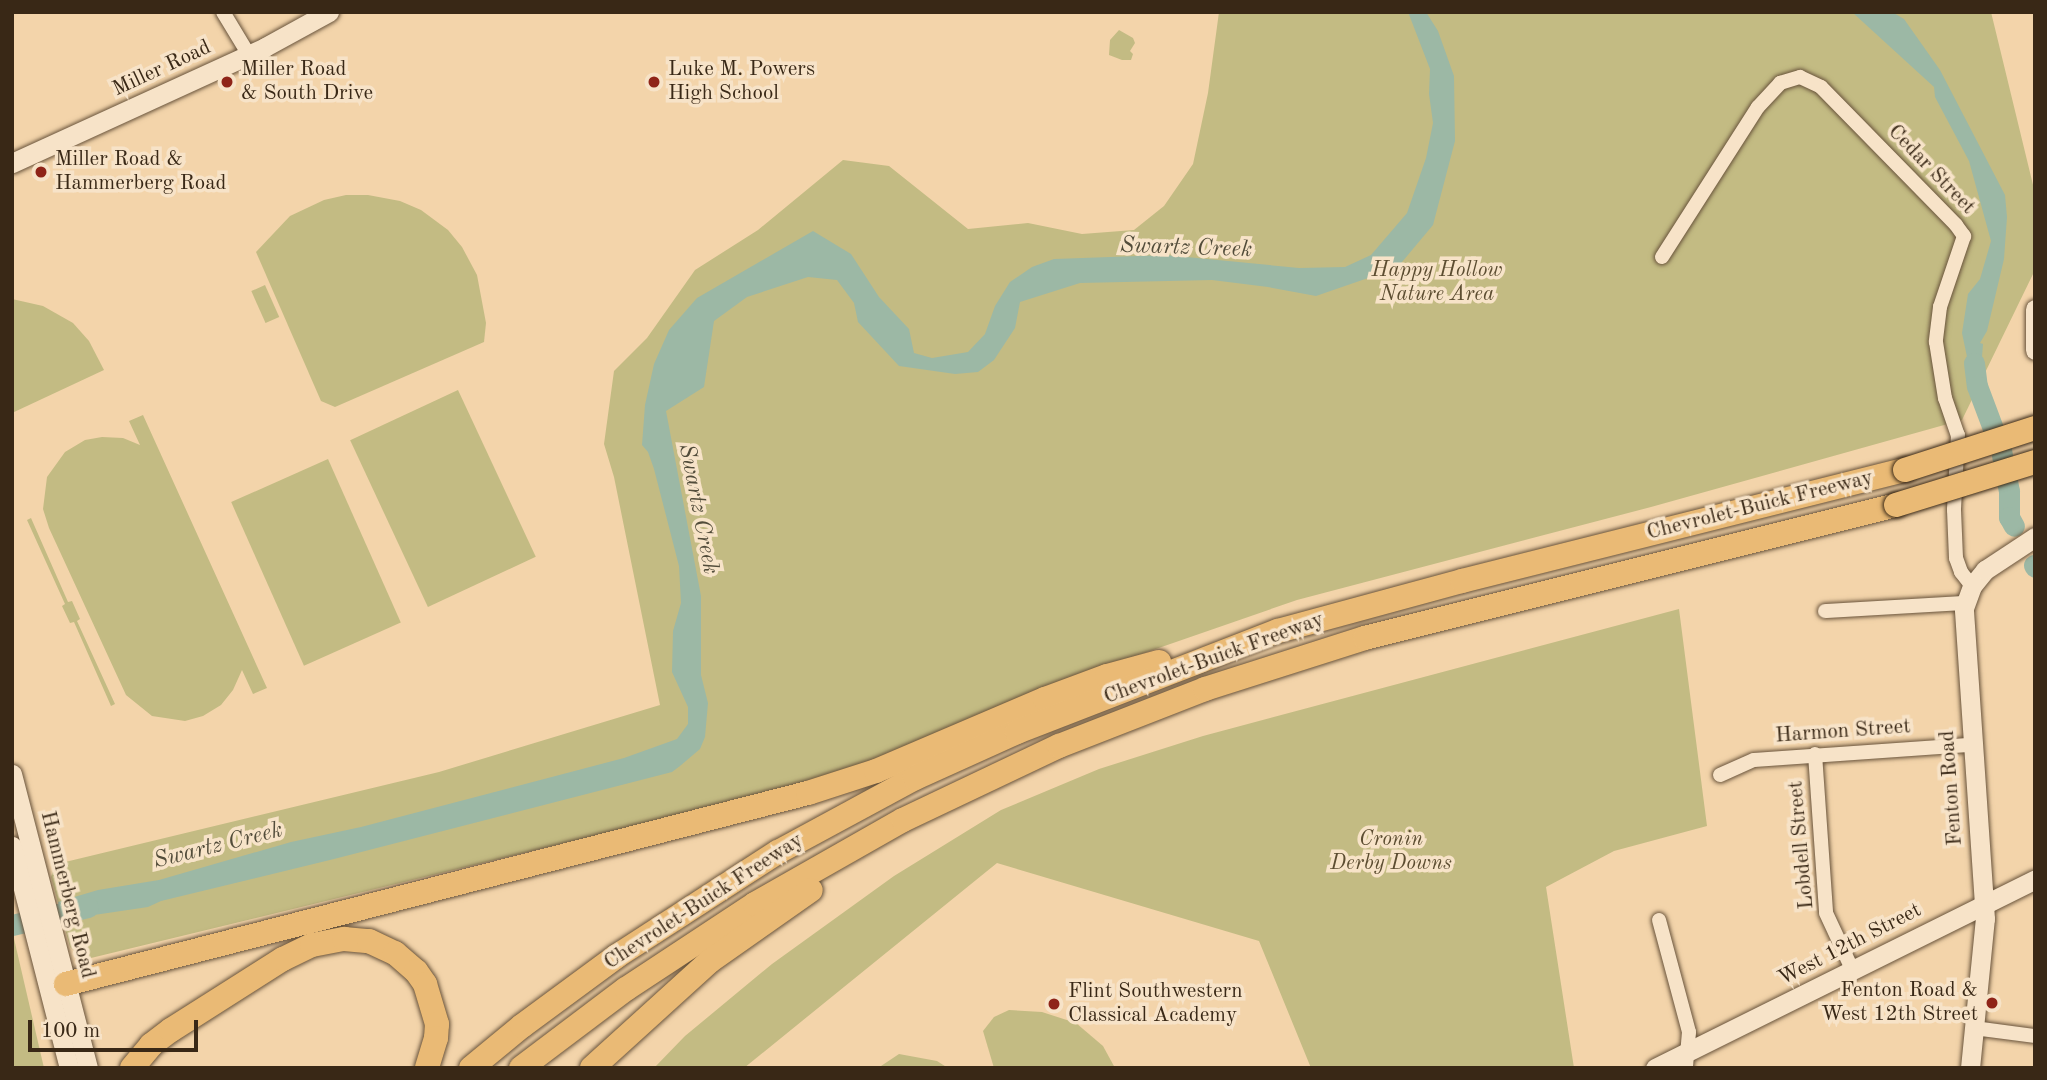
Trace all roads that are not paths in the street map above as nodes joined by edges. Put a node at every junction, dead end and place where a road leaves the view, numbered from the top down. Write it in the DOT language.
graph roads {
  1 [pos="223,12"];
  2 [pos="329,12"];
  3 [pos="249,54"];
  4 [pos="12,163"];
  5 [pos="1662,257"];
  6 [pos="2035,309"];
  7 [pos="2035,350"];
  8 [pos="2035,428"];
  9 [pos="2035,461"];
  10 [pos="2035,537"];
  11 [pos="1968,595"];
  12 [pos="1825,611"];
  13 [pos="1278,631"];
  14 [pos="1971,745"];
  15 [pos="1059,746"];
  16 [pos="1815,754"];
  17 [pos="12,774"];
  18 [pos="1720,775"];
  19 [pos="12,846"];
  20 [pos="2035,879"];
  21 [pos="35,897"];
  22 [pos="1984,903"];
  23 [pos="1659,920"];
  24 [pos="47,944"];
  25 [pos="1852,969"];
  26 [pos="66,984"];
  27 [pos="53,1005"];
  28 [pos="1974,1028"];
  29 [pos="2035,1036"];
  30 [pos="1686,1060"];
  31 [pos="69,1068"];
  32 [pos="88,1068"];
  33 [pos="132,1068"];
  34 [pos="427,1068"];
  35 [pos="471,1068"];
  36 [pos="521,1068"];
  37 [pos="592,1068"];
  38 [pos="1655,1068"];
  39 [pos="1970,1068"];
  1 -- 3 [label="street"];
  2 -- 3 [label="street, Miller Road"];
  3 -- 4 [label="street, Miller Road"];
  5 -- 11 [label="street, Cedar Street"];
  6 -- 7 [label="street"];
  8 -- 13 [label="highway, Chevrolet-Buick Freeway, bridge"];
  9 -- 15 [label="highway, Chevrolet-Buick Freeway, bridge"];
  10 -- 11 [label="street"];
  11 -- 12 [label="street"];
  11 -- 14 [label="street, Fenton Road"];
  13 -- 26 [label="highway"];
  13 -- 35 [label="highway, Chevrolet-Buick Freeway"];
  14 -- 16 [label="street, Harmon Street"];
  14 -- 22 [label="street, Fenton Road"];
  15 -- 36 [label="highway, Chevrolet-Buick Freeway"];
  15 -- 37 [label="highway"];
  16 -- 18 [label="street, Harmon Street"];
  16 -- 25 [label="street, Lobdell Street"];
  17 -- 21 [label="street, Hammerberg Road"];
  19 -- 21 [label="street, Hammerberg Road"];
  20 -- 22 [label="street, West 12th Street"];
  21 -- 24 [label="street, Hammerberg Road"];
  22 -- 25 [label="street, West 12th Street"];
  22 -- 28 [label="street, Fenton Road"];
  23 -- 30 [label="street"];
  24 -- 26 [label="street, Hammerberg Road"];
  24 -- 27 [label="street, Hammerberg Road"];
  25 -- 30 [label="street, West 12th Street"];
  26 -- 27 [label="street"];
  26 -- 32 [label="street, Hammerberg Road"];
  27 -- 31 [label="street, Hammerberg Road"];
  28 -- 29 [label="street"];
  28 -- 39 [label="street, Fenton Road"];
  30 -- 38 [label="street, West 12th Street"];
  33 -- 34 [label="highway"];
}
